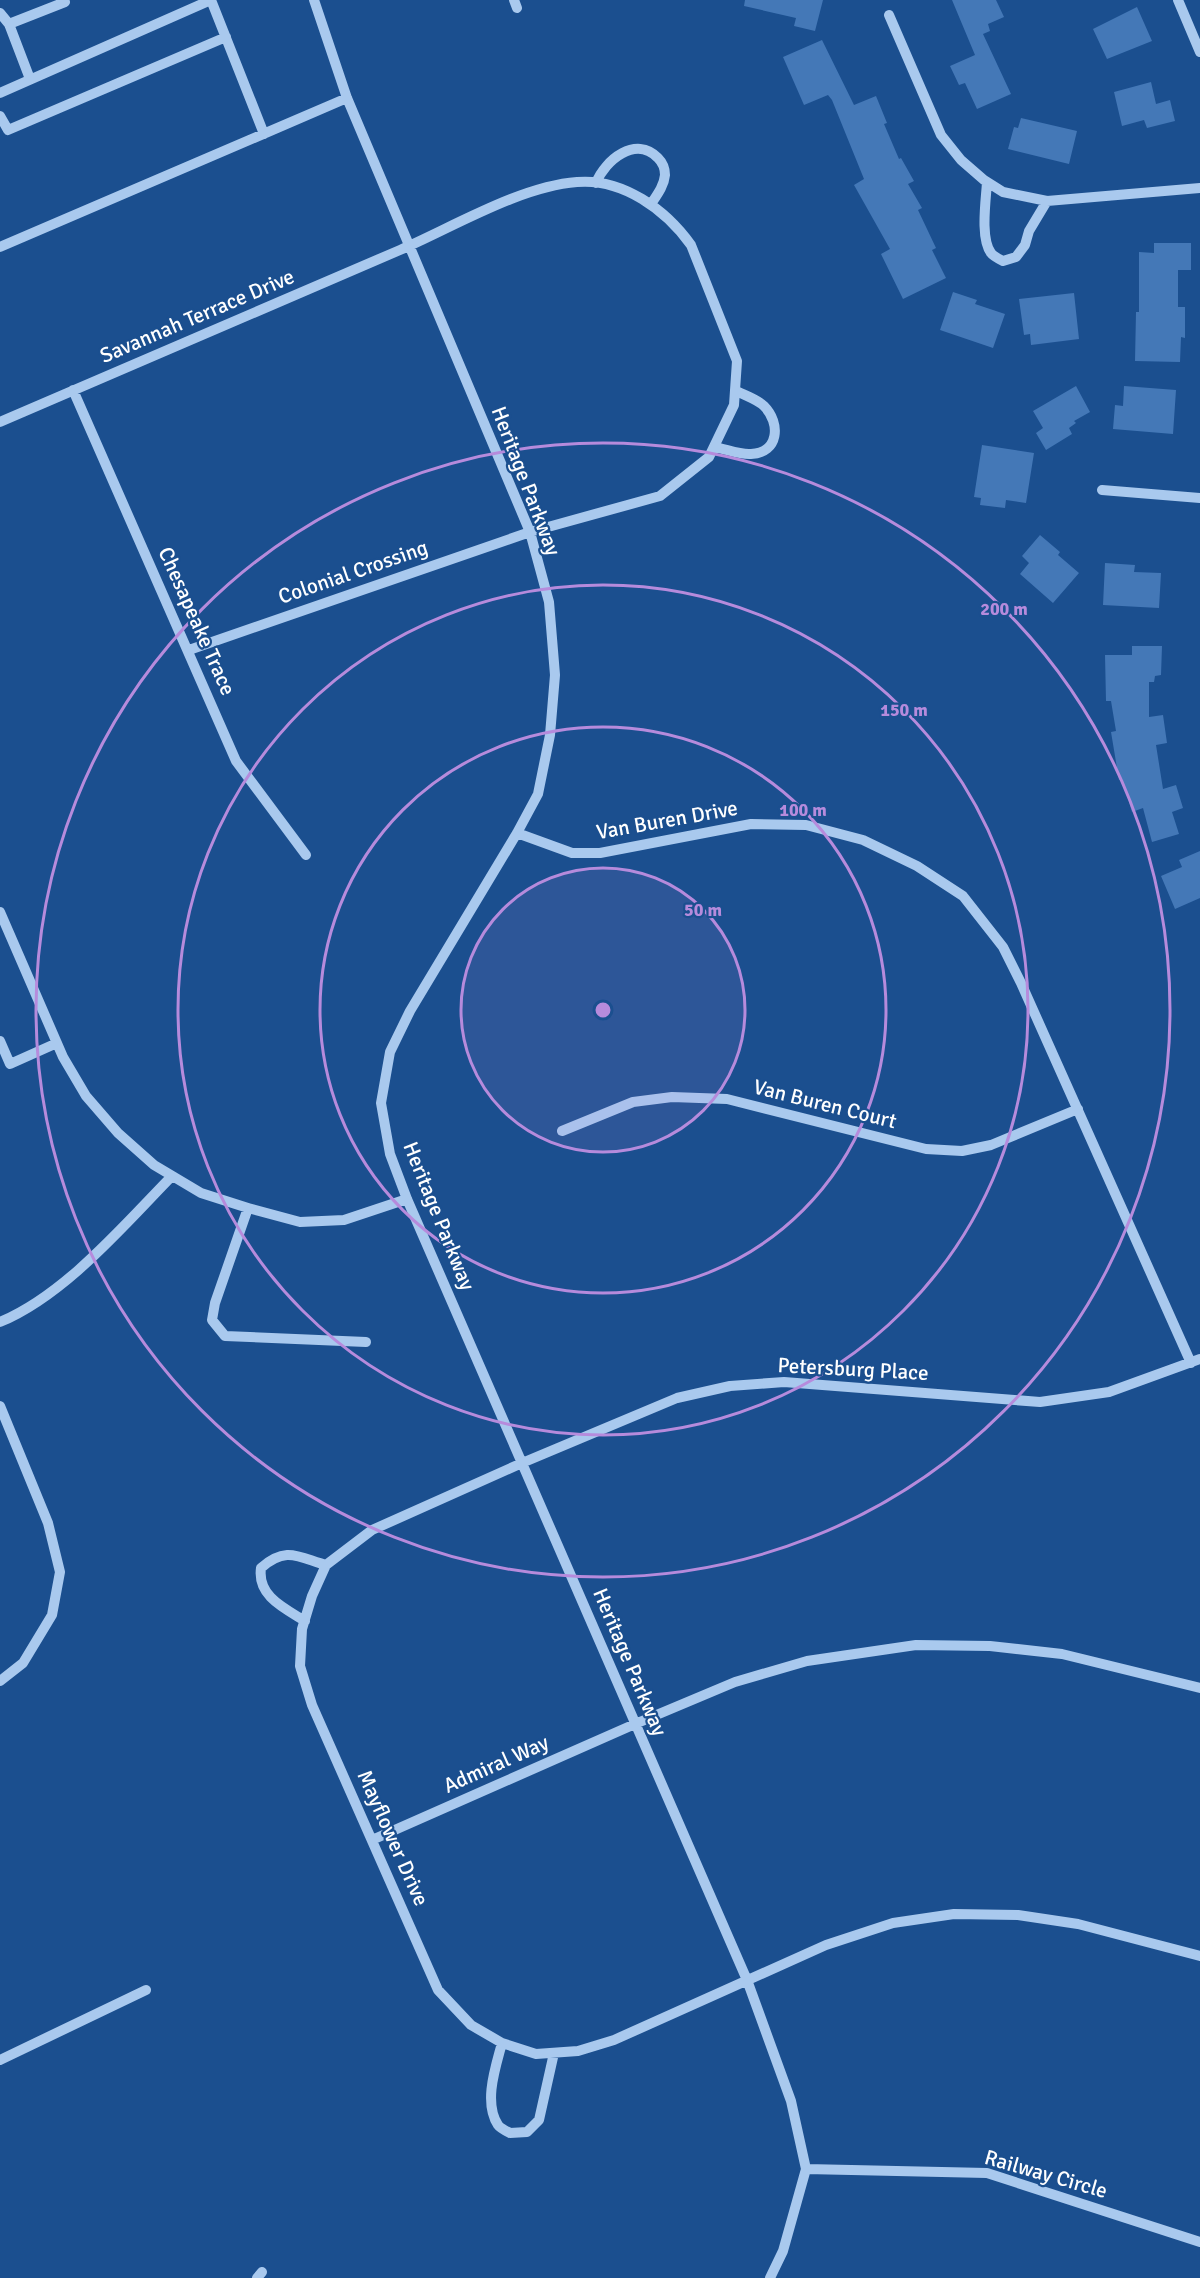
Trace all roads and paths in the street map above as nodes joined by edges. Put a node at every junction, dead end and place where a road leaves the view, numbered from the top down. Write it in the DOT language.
graph roads {
  1 [pos="211,0"];
  2 [pos="314,0"];
  3 [pos="1178,0"];
  4 [pos="66,1"];
  5 [pos="0,13"];
  6 [pos="889,15"];
  7 [pos="9,24"];
  8 [pos="225,37"];
  9 [pos="1200,52"];
  10 [pos="30,79"];
  11 [pos="0,93"];
  12 [pos="347,98"];
  13 [pos="0,116"];
  14 [pos="264,134"];
  15 [pos="987,182"];
  16 [pos="596,183"];
  17 [pos="1200,188"];
  18 [pos="1047,201"];
  19 [pos="651,204"];
  20 [pos="409,246"];
  21 [pos="0,247"];
  22 [pos="73,390"];
  23 [pos="735,390"];
  24 [pos="0,422"];
  25 [pos="714,447"];
  26 [pos="1102,490"];
  27 [pos="1200,498"];
  28 [pos="530,532"];
  29 [pos="189,650"];
  30 [pos="517,833"];
  31 [pos="306,855"];
  32 [pos="0,912"];
  33 [pos="0,1041"];
  34 [pos="57,1043"];
  35 [pos="5,1067"];
  36 [pos="1078,1109"];
  37 [pos="562,1131"];
  38 [pos="172,1176"];
  39 [pos="407,1198"];
  40 [pos="248,1208"];
  41 [pos="0,1322"];
  42 [pos="366,1342"];
  43 [pos="1195,1361"];
  44 [pos="0,1406"];
  45 [pos="522,1463"];
  46 [pos="326,1565"];
  47 [pos="304,1621"];
  48 [pos="0,1681"];
  49 [pos="1200,1688"];
  50 [pos="635,1724"];
  51 [pos="372,1840"];
  52 [pos="1200,1956"];
  53 [pos="747,1980"];
  54 [pos="146,1990"];
  55 [pos="502,2043"];
  56 [pos="555,2053"];
  57 [pos="0,2060"];
  58 [pos="806,2169"];
  59 [pos="1200,2242"];
  60 [pos="770,2278"];
  1 -- 8 [label="street"];
  1 -- 10 [label="street"];
  2 -- 12 [label="street, Heritage Parkway"];
  3 -- 9 [label="street"];
  4 -- 7 [label="street"];
  5 -- 7 [label="street"];
  6 -- 15 [label="street"];
  7 -- 10 [label="street"];
  8 -- 13 [label="street"];
  8 -- 14 [label="street"];
  10 -- 11 [label="street"];
  12 -- 14 [label="street"];
  12 -- 20 [label="street, Heritage Parkway"];
  14 -- 21 [label="street"];
  15 -- 18 [label="street"];
  15 -- 18 [label="street"];
  16 -- 19 [label="street, Savannah Terrace Drive"];
  16 -- 19 [label="street"];
  16 -- 20 [label="street, Savannah Terrace Drive"];
  17 -- 18 [label="street"];
  19 -- 23 [label="street, Savannah Terrace Drive"];
  20 -- 22 [label="street, Savannah Terrace Drive"];
  20 -- 28 [label="street, Heritage Parkway"];
  22 -- 24 [label="street, Savannah Terrace Drive"];
  22 -- 29 [label="street, Chesapeake Trace"];
  23 -- 25 [label="street, Colonial Crossing"];
  23 -- 25 [label="street"];
  25 -- 28 [label="street, Colonial Crossing"];
  26 -- 27 [label="street"];
  28 -- 29 [label="street, Colonial Crossing"];
  28 -- 30 [label="street, Heritage Parkway"];
  29 -- 31 [label="street, Chesapeake Trace"];
  30 -- 36 [label="street, Van Buren Drive"];
  30 -- 39 [label="street, Heritage Parkway"];
  32 -- 34 [label="street"];
  33 -- 35 [label="street"];
  34 -- 35 [label="street"];
  34 -- 38 [label="street"];
  36 -- 37 [label="street, Van Buren Court"];
  36 -- 43 [label="street, Petersburg Place"];
  38 -- 40 [label="street"];
  38 -- 41 [label="street"];
  39 -- 40 [label="street"];
  39 -- 45 [label="street, Heritage Parkway"];
  40 -- 42 [label="street"];
  43 -- 45 [label="street, Petersburg Place"];
  44 -- 48 [label="street"];
  45 -- 46 [label="street, Mayflower Drive"];
  45 -- 50 [label="street, Heritage Parkway"];
  46 -- 47 [label="street, Mayflower Drive"];
  46 -- 47 [label="street"];
  47 -- 51 [label="street, Mayflower Drive"];
  49 -- 50 [label="street, Admiral Way"];
  50 -- 51 [label="street, Admiral Way"];
  50 -- 53 [label="street, Heritage Parkway"];
  51 -- 55 [label="street, Mayflower Drive"];
  52 -- 53 [label="street, Mayflower Drive"];
  53 -- 56 [label="street, Mayflower Drive"];
  53 -- 58 [label="street, Heritage Parkway"];
  54 -- 57 [label="street"];
  55 -- 56 [label="street, Mayflower Drive"];
  55 -- 56 [label="street"];
  58 -- 59 [label="street, Railway Circle"];
  58 -- 60 [label="street, Heritage Parkway"];
}
